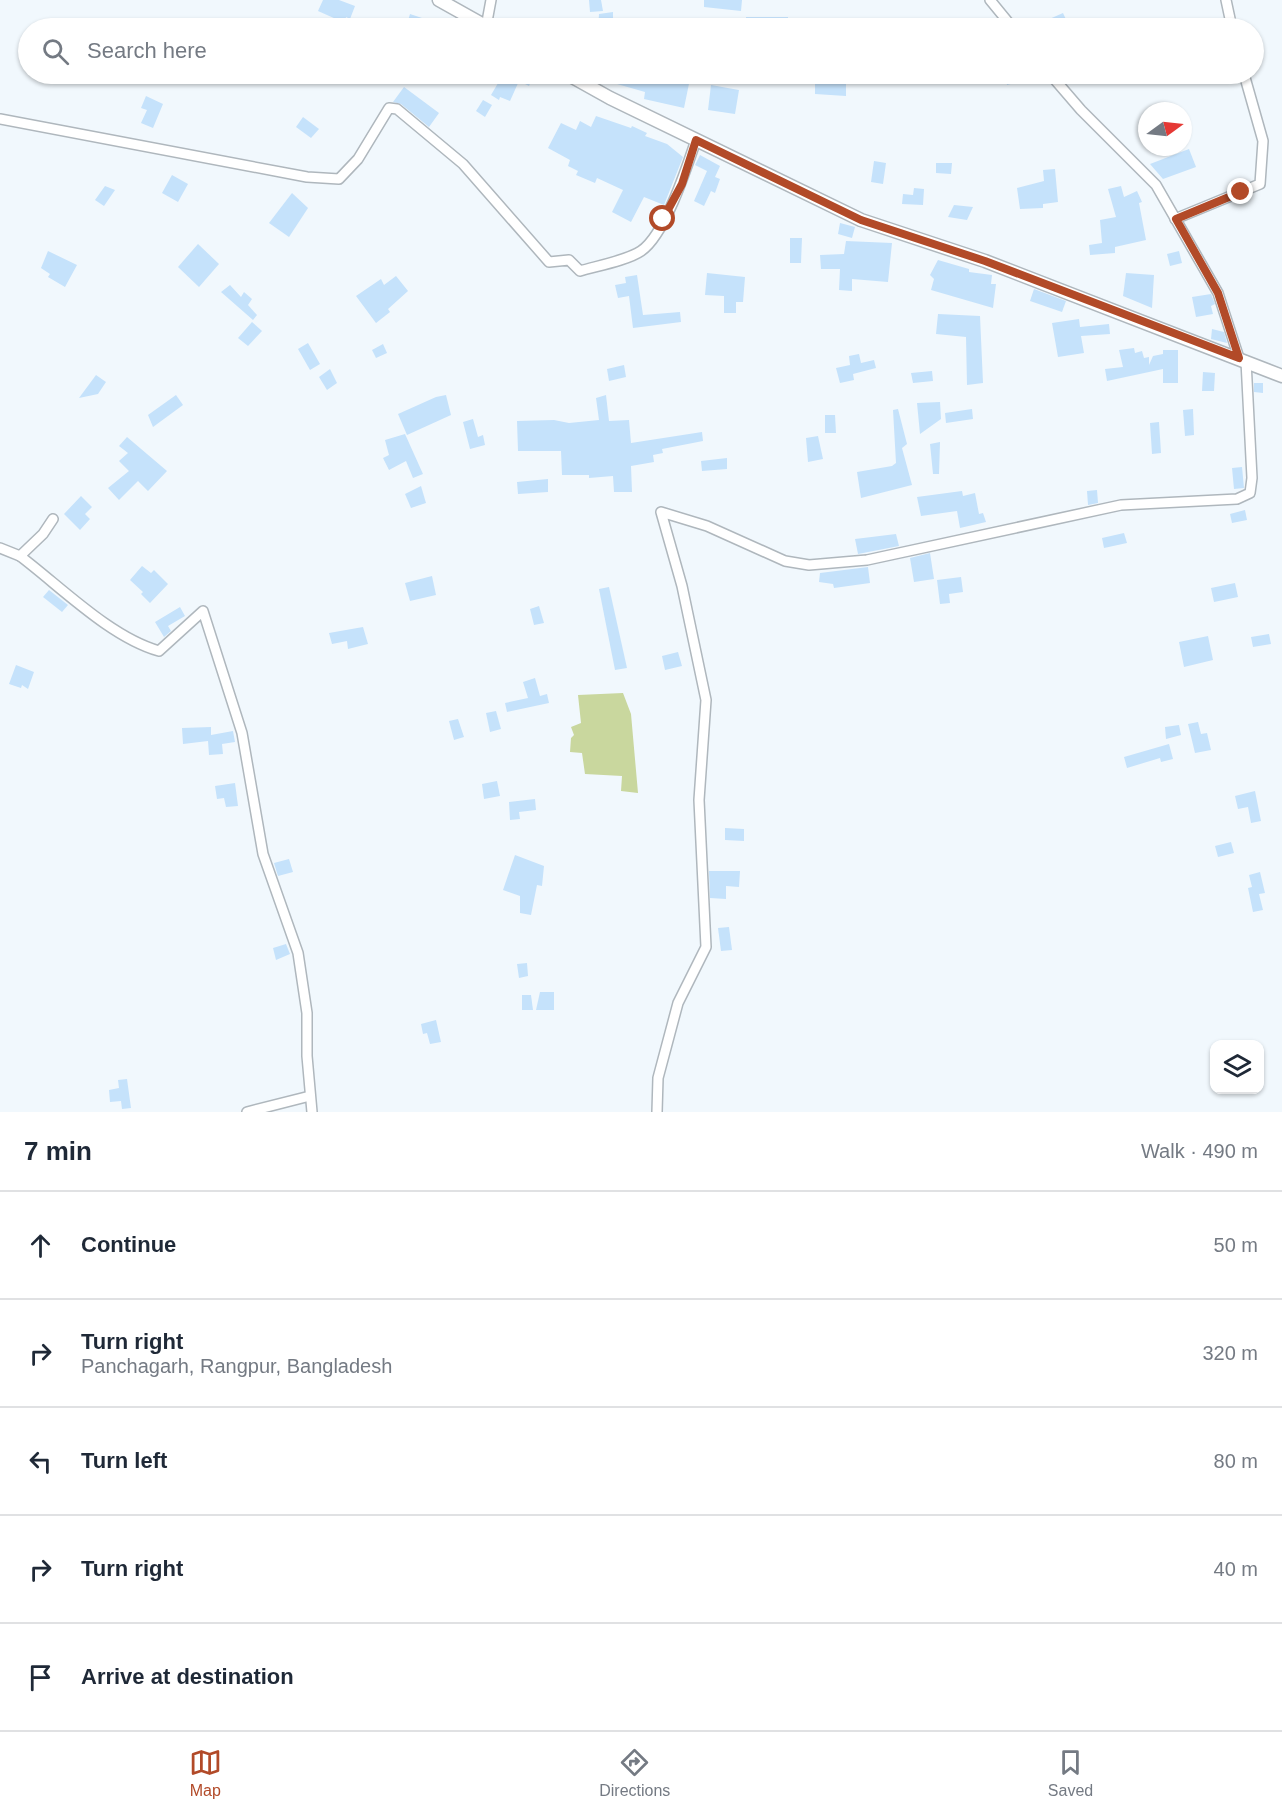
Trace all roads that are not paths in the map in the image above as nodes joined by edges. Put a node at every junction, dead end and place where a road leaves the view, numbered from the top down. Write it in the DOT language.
graph roads {
  1 [pos="439,0"];
  2 [pos="491,0"];
  3 [pos="990,0"];
  4 [pos="1226,0"];
  5 [pos="470,18"];
  6 [pos="489,18"];
  7 [pos="1004,18"];
  8 [pos="1230,18"];
  9 [pos="584,84"];
  10 [pos="1059,84"];
  11 [pos="1247,84"];
  12 [pos="0,119"];
  13 [pos="696,140"];
  14 [pos="1176,219"];
  15 [pos="1243,360"];
  16 [pos="1282,376"];
  17 [pos="53,519"];
  18 [pos="0,548"];
  19 [pos="20,556"];
  20 [pos="310,1096"];
  21 [pos="247,1112"];
  22 [pos="312,1112"];
  23 [pos="657,1112"];
  1 -- 5 [label="street"];
  2 -- 6 [label="street"];
  3 -- 7 [label="street"];
  4 -- 8 [label="street"];
  9 -- 13 [label="street"];
  10 -- 14 [label="street"];
  11 -- 14 [label="street"];
  12 -- 13 [label="street"];
  13 -- 15 [label="street"];
  14 -- 15 [label="street"];
  15 -- 16 [label="street"];
  15 -- 23 [label="street"];
  17 -- 19 [label="street"];
  18 -- 19 [label="street"];
  19 -- 20 [label="street"];
  20 -- 21 [label="street"];
  20 -- 22 [label="street"];
}
